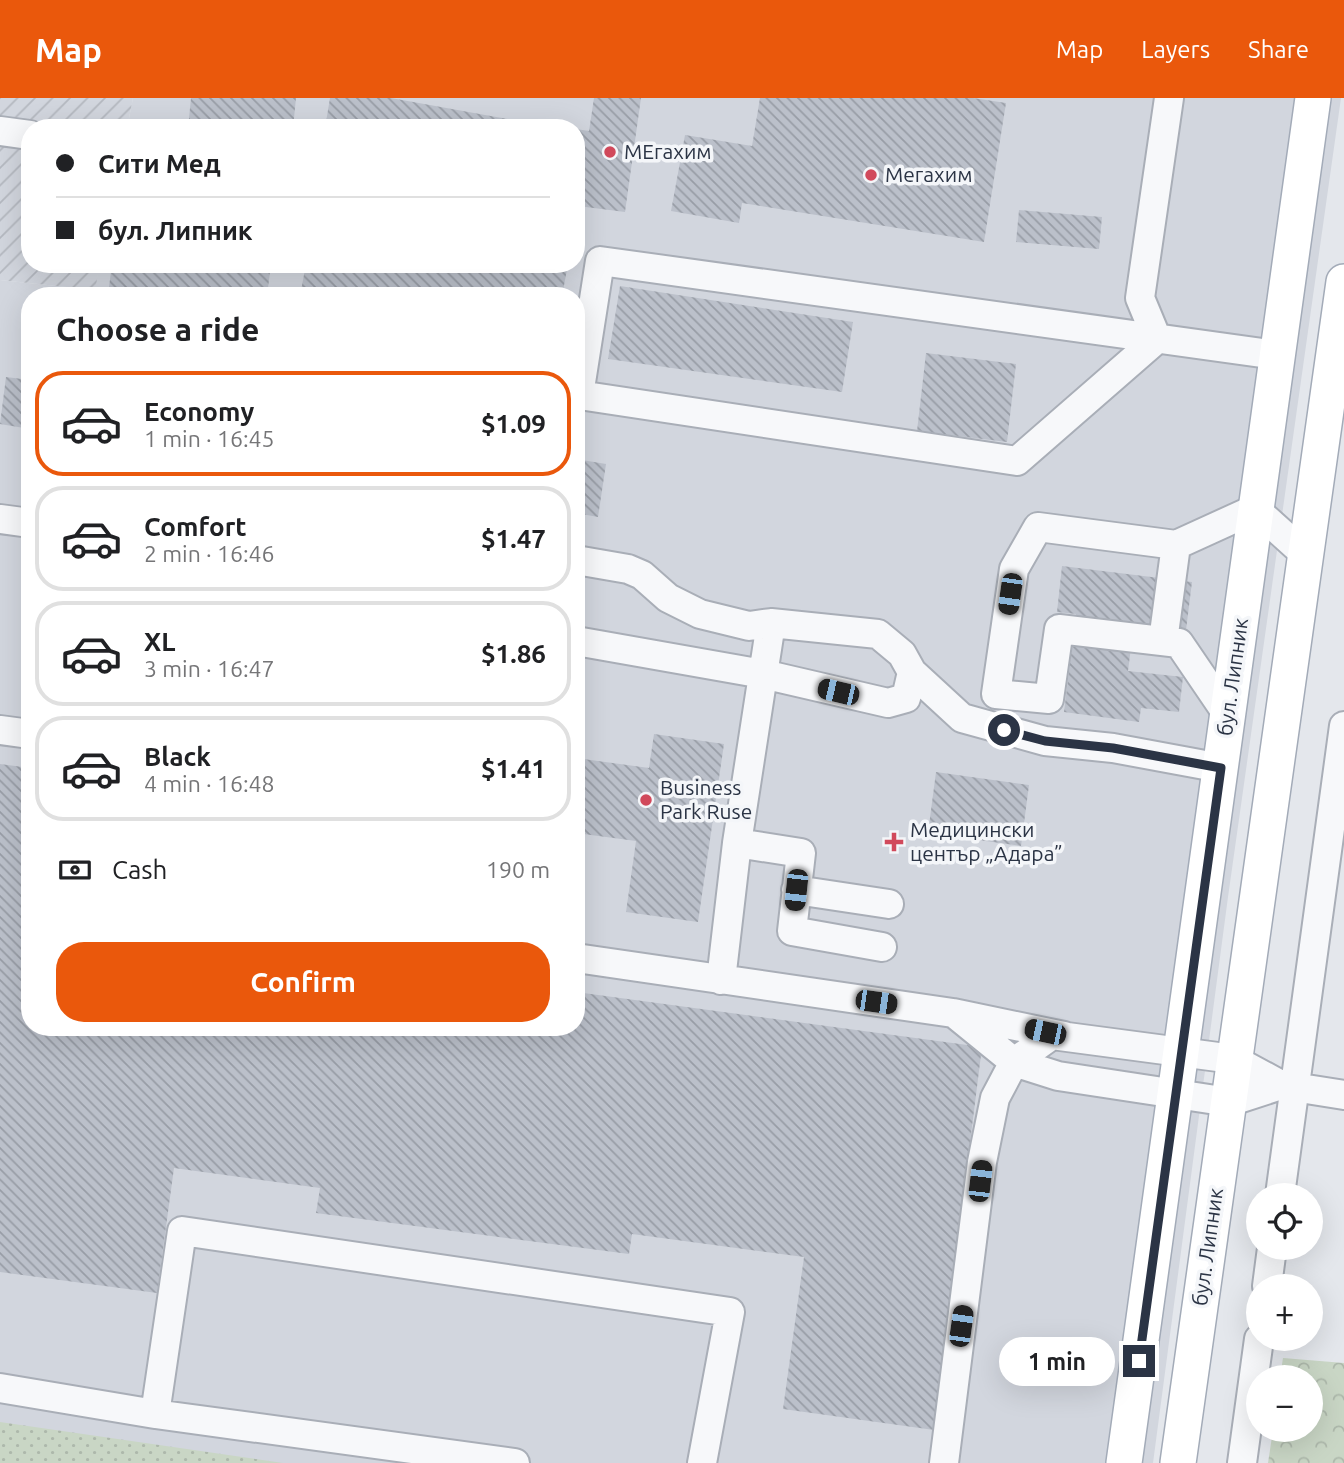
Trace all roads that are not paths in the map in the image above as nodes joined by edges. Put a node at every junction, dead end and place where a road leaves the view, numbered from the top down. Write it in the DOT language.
graph roads {
  1 [pos="1170,98"];
  2 [pos="1312,98"];
  3 [pos="0,131"];
  4 [pos="21,134"];
  5 [pos="1344,282"];
  6 [pos="1157,339"];
  7 [pos="1277,355"];
  8 [pos="585,357"];
  9 [pos="585,396"];
  10 [pos="1255,509"];
  11 [pos="0,519"];
  12 [pos="21,522"];
  13 [pos="1176,545"];
  14 [pos="1306,555"];
  15 [pos="585,562"];
  16 [pos="771,623"];
  17 [pos="1163,641"];
  18 [pos="585,644"];
  19 [pos="912,672"];
  20 [pos="763,674"];
  21 [pos="1228,715"];
  22 [pos="1344,726"];
  23 [pos="0,730"];
  24 [pos="21,733"];
  25 [pos="1221,768"];
  26 [pos="737,842"];
  27 [pos="796,890"];
  28 [pos="889,904"];
  29 [pos="882,947"];
  30 [pos="585,959"];
  31 [pos="720,979"];
  32 [pos="953,1013"];
  33 [pos="1068,1037"];
  34 [pos="1182,1050"];
  35 [pos="1233,1059"];
  36 [pos="1014,1062"];
  37 [pos="1288,1087"];
  38 [pos="1177,1093"];
  39 [pos="1344,1095"];
  40 [pos="1229,1102"];
  41 [pos="1281,1183"];
  42 [pos="1257,1351"];
  43 [pos="0,1388"];
  44 [pos="155,1414"];
  45 [pos="515,1463"];
  46 [pos="702,1463"];
  47 [pos="944,1463"];
  48 [pos="1124,1463"];
  49 [pos="1178,1463"];
  50 [pos="1242,1463"];
  1 -- 6 [label="street"];
  2 -- 7 [label="main road, бул. Липник"];
  3 -- 4 [label="street"];
  5 -- 14 [label="main road, бул. Липник"];
  6 -- 7 [label="street"];
  6 -- 8 [label="street"];
  6 -- 9 [label="street"];
  7 -- 10 [label="main road, бул. Липник"];
  10 -- 13 [label="street"];
  10 -- 14 [label="street"];
  10 -- 21 [label="main road, бул. Липник"];
  11 -- 12 [label="street"];
  13 -- 17 [label="street"];
  13 -- 17 [label="street"];
  14 -- 35 [label="main road, бул. Липник"];
  15 -- 16 [label="street"];
  16 -- 19 [label="street"];
  16 -- 20 [label="street"];
  17 -- 21 [label="street"];
  18 -- 20 [label="street"];
  19 -- 20 [label="street"];
  19 -- 25 [label="street"];
  20 -- 26 [label="street"];
  21 -- 25 [label="main road, бул. Липник"];
  22 -- 37 [label="street"];
  23 -- 24 [label="street"];
  25 -- 34 [label="main road, бул. Липник"];
  26 -- 27 [label="street"];
  26 -- 31 [label="street"];
  27 -- 28 [label="street"];
  27 -- 29 [label="street"];
  30 -- 31 [label="street"];
  31 -- 32 [label="street"];
  32 -- 33 [label="street"];
  32 -- 36 [label="street"];
  33 -- 34 [label="street"];
  33 -- 36 [label="street"];
  34 -- 35 [label="street"];
  34 -- 38 [label="main road, бул. Липник"];
  35 -- 37 [label="street"];
  35 -- 40 [label="main road, бул. Липник"];
  36 -- 38 [label="street"];
  36 -- 47 [label="street"];
  37 -- 39 [label="street"];
  37 -- 40 [label="street"];
  37 -- 41 [label="street"];
  38 -- 40 [label="street"];
  38 -- 48 [label="main road, бул. Липник"];
  40 -- 49 [label="main road, бул. Липник"];
  42 -- 50 [label="street"];
  43 -- 44 [label="street"];
  44 -- 45 [label="street"];
  44 -- 46 [label="street"];
}
